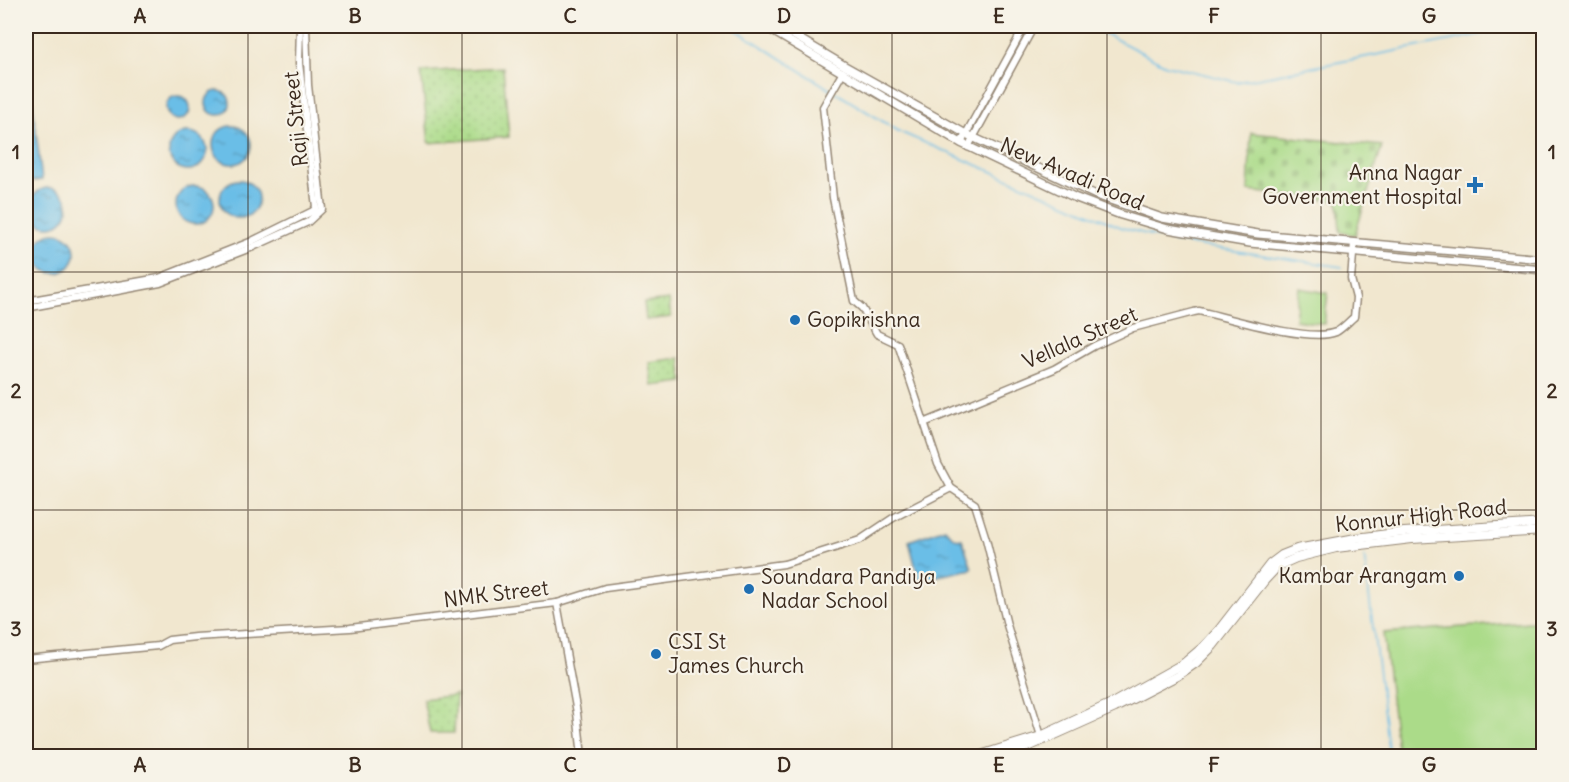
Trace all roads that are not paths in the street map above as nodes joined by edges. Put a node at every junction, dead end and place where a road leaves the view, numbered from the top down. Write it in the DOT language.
graph roads {
  1 [pos="300,26"];
  2 [pos="306,26"];
  3 [pos="764,26"];
  4 [pos="778,26"];
  5 [pos="1025,26"];
  6 [pos="1034,26"];
  7 [pos="843,72"];
  8 [pos="966,134"];
  9 [pos="974,138"];
  10 [pos="961,143"];
  11 [pos="968,147"];
  12 [pos="319,208"];
  13 [pos="1354,243"];
  14 [pos="1353,253"];
  15 [pos="1544,259"];
  16 [pos="1544,270"];
  17 [pos="26,301"];
  18 [pos="26,308"];
  19 [pos="924,423"];
  20 [pos="951,488"];
  21 [pos="1544,523"];
  22 [pos="1544,531"];
  23 [pos="557,603"];
  24 [pos="26,659"];
  25 [pos="1041,736"];
  26 [pos="582,756"];
  27 [pos="977,756"];
  28 [pos="999,756"];
  1 -- 12 [label="street, Raji Street"];
  2 -- 12 [label="street, Raji Street"];
  3 -- 7 [label="main road, New Avadi Road"];
  4 -- 8 [label="main road, New Avadi Road"];
  5 -- 8 [label="street"];
  6 -- 9 [label="street"];
  7 -- 10 [label="main road, New Avadi Road"];
  7 -- 19 [label="street"];
  8 -- 9 [label="main road, New Avadi Road"];
  8 -- 10 [label="street"];
  9 -- 11 [label="street"];
  9 -- 13 [label="main road, New Avadi Road"];
  10 -- 11 [label="main road, New Avadi Road"];
  11 -- 14 [label="main road, New Avadi Road"];
  12 -- 17 [label="street"];
  12 -- 18 [label="street"];
  13 -- 14 [label="street"];
  13 -- 15 [label="main road, New Avadi Road"];
  14 -- 16 [label="main road, New Avadi Road"];
  14 -- 19 [label="street, Vellala Street"];
  19 -- 20 [label="street"];
  20 -- 23 [label="street, NMK Street"];
  20 -- 25 [label="street"];
  21 -- 25 [label="main road, Konnur High Road"];
  22 -- 28 [label="main road"];
  23 -- 24 [label="street, NMK Street"];
  23 -- 26 [label="street"];
  25 -- 27 [label="main road, Konnur High Road"];
}
